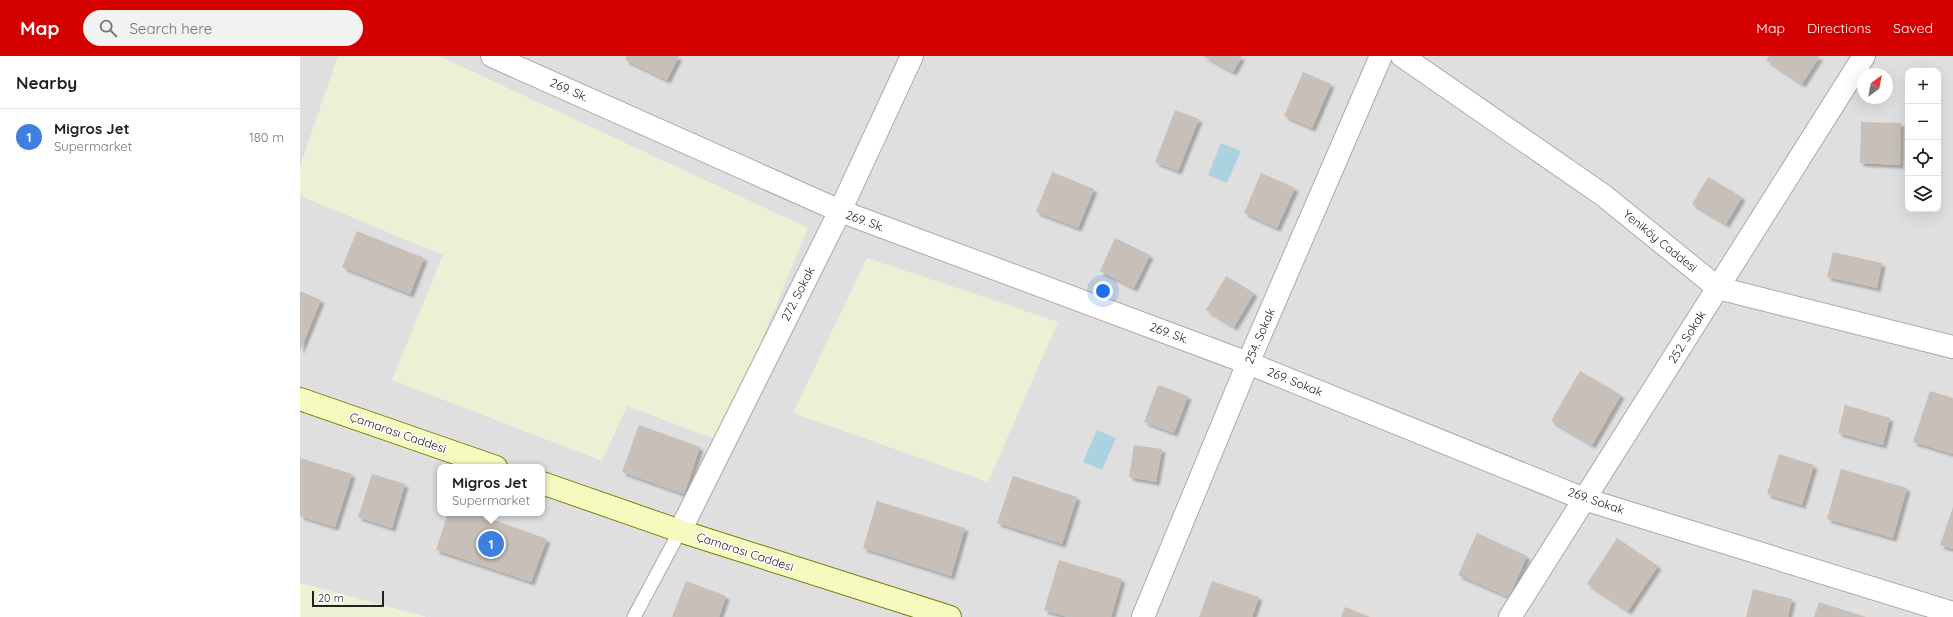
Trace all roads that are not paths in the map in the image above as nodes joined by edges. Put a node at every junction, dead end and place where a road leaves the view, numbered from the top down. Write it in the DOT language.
graph roads {
  1 [pos="492,56"];
  2 [pos="912,56"];
  3 [pos="1381,56"];
  4 [pos="1402,56"];
  5 [pos="1864,56"];
  6 [pos="840,212"];
  7 [pos="1718,288"];
  8 [pos="1953,347"];
  9 [pos="1248,363"];
  10 [pos="300,399"];
  11 [pos="487,464"];
  12 [pos="545,484"];
  13 [pos="1584,499"];
  14 [pos="680,531"];
  15 [pos="1953,613"];
  16 [pos="634,617"];
  17 [pos="950,617"];
  18 [pos="1143,617"];
  19 [pos="1510,617"];
  1 -- 6 [label="street, 269. Sk."];
  2 -- 6 [label="street, 272. Sokak"];
  3 -- 9 [label="street, 254. Sokak"];
  4 -- 7 [label="street, Yeniköy Caddesi"];
  5 -- 7 [label="street, 252. Sokak"];
  6 -- 9 [label="street, 269. Sk."];
  6 -- 14 [label="street, 272. Sokak"];
  7 -- 8 [label="street, Yeniköy Caddesi"];
  7 -- 13 [label="street, 252. Sokak"];
  9 -- 13 [label="street, 269. Sokak"];
  9 -- 18 [label="street, 254. Sokak"];
  10 -- 11 [label="street, Çamarası Caddesi"];
  12 -- 14 [label="street, Çamarası Caddesi"];
  13 -- 15 [label="street, 269. Sokak"];
  13 -- 19 [label="street, 252. Sokak"];
  14 -- 16 [label="lane"];
  14 -- 17 [label="street, Çamarası Caddesi"];
}
